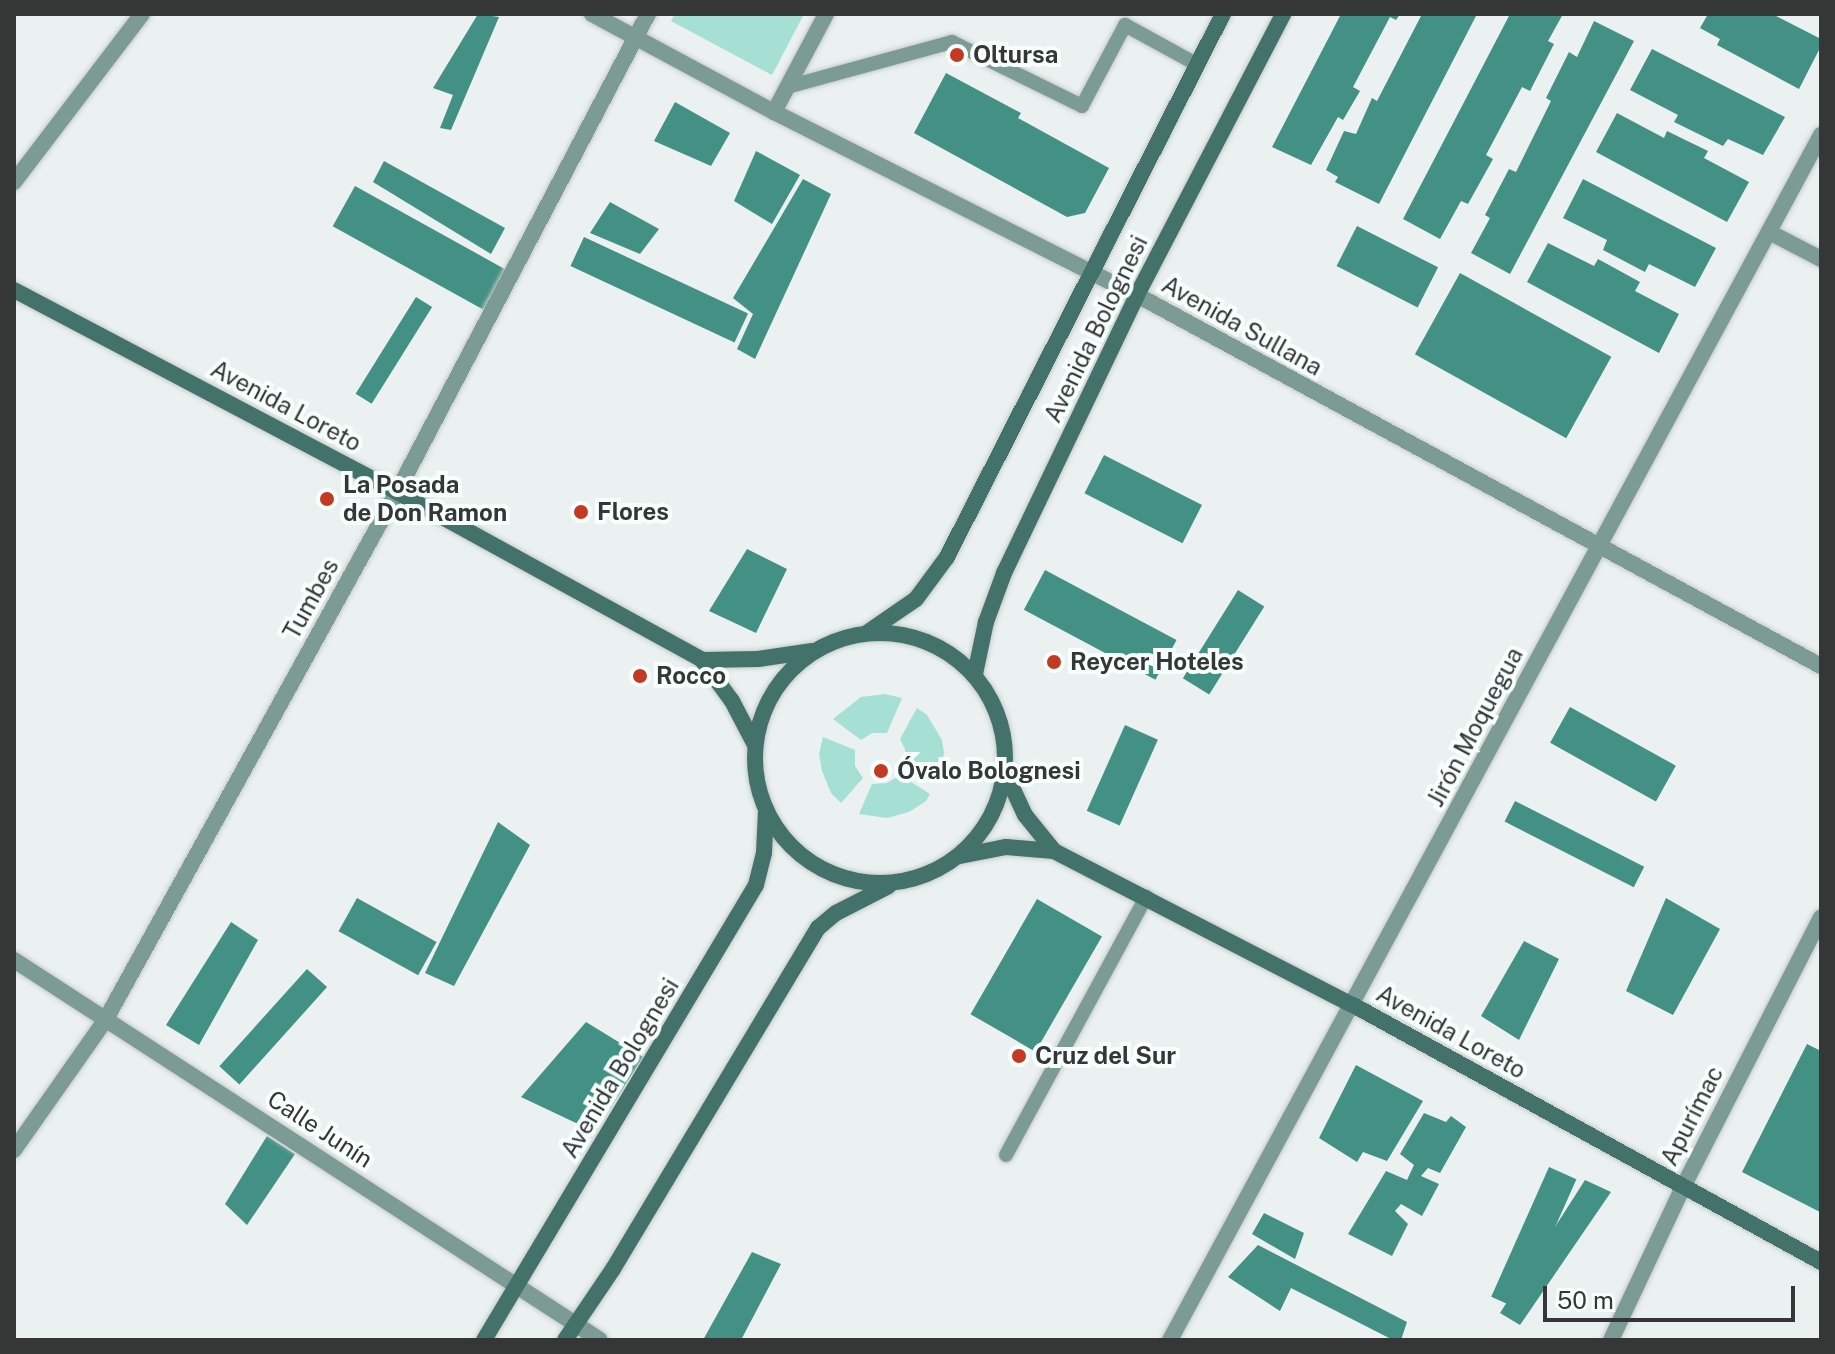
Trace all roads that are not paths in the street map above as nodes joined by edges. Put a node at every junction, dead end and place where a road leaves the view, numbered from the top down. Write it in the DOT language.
graph roads {
  1 [pos="142,14"];
  2 [pos="592,14"];
  3 [pos="648,14"];
  4 [pos="826,14"];
  5 [pos="1223,14"];
  6 [pos="1283,14"];
  7 [pos="635,38"];
  8 [pos="1198,65"];
  9 [pos="787,87"];
  10 [pos="774,112"];
  11 [pos="1821,135"];
  12 [pos="14,182"];
  13 [pos="1769,232"];
  14 [pos="1821,259"];
  15 [pos="1092,273"];
  16 [pos="14,290"];
  17 [pos="1137,295"];
  18 [pos="397,492"];
  19 [pos="1598,547"];
  20 [pos="868,632"];
  21 [pos="814,651"];
  22 [pos="702,660"];
  23 [pos="1821,666"];
  24 [pos="975,674"];
  25 [pos="755,745"];
  26 [pos="1005,772"];
  27 [pos="766,810"];
  28 [pos="1054,851"];
  29 [pos="960,856"];
  30 [pos="892,884"];
  31 [pos="1146,897"];
  32 [pos="1821,917"];
  33 [pos="14,960"];
  34 [pos="1353,1005"];
  35 [pos="106,1019"];
  36 [pos="14,1150"];
  37 [pos="1006,1155"];
  38 [pos="1683,1187"];
  39 [pos="1821,1262"];
  40 [pos="518,1285"];
  41 [pos="575,1324"];
  42 [pos="484,1340"];
  43 [pos="565,1340"];
  44 [pos="600,1340"];
  45 [pos="1170,1340"];
  46 [pos="1611,1340"];
  1 -- 12 [label="street"];
  2 -- 7 [label="street, Avenida Sullana"];
  3 -- 7 [label="street, Tumbes"];
  4 -- 9 [label="street"];
  5 -- 8 [label="main road, Avenida Bolognesi"];
  6 -- 17 [label="main road, Avenida Bolognesi"];
  7 -- 10 [label="street, Avenida Sullana"];
  7 -- 18 [label="street, Tumbes"];
  8 -- 9 [label="lane"];
  8 -- 15 [label="main road, Avenida Bolognesi"];
  9 -- 10 [label="street"];
  10 -- 15 [label="street, Avenida Sullana"];
  11 -- 13 [label="street, Jirón Moquegua"];
  13 -- 14 [label="street"];
  13 -- 19 [label="street, Jirón Moquegua"];
  15 -- 17 [label="street, Avenida Sullana"];
  15 -- 20 [label="main road, Avenida Bolognesi"];
  16 -- 18 [label="main road, Avenida Loreto"];
  17 -- 19 [label="street, Avenida Sullana"];
  17 -- 24 [label="main road, Avenida Bolognesi"];
  18 -- 22 [label="main road, Avenida Loreto"];
  18 -- 35 [label="street, Tumbes"];
  19 -- 23 [label="street, Avenida Sullana"];
  19 -- 34 [label="street, Jirón Moquegua"];
  20 -- 21 [label="main road"];
  20 -- 24 [label="main road"];
  21 -- 22 [label="main road, Avenida Loreto"];
  21 -- 25 [label="main road"];
  22 -- 25 [label="main road, Avenida Loreto"];
  24 -- 26 [label="main road"];
  25 -- 27 [label="main road"];
  26 -- 28 [label="main road, Avenida Loreto"];
  26 -- 29 [label="main road"];
  27 -- 30 [label="main road"];
  27 -- 40 [label="main road, Avenida Bolognesi"];
  28 -- 29 [label="main road, Avenida Loreto"];
  28 -- 31 [label="main road, Avenida Loreto"];
  29 -- 30 [label="main road"];
  30 -- 41 [label="main road"];
  31 -- 34 [label="main road, Avenida Loreto"];
  31 -- 37 [label="lane"];
  32 -- 38 [label="street, Apurímac"];
  33 -- 35 [label="street, Calle Junín"];
  34 -- 38 [label="main road, Avenida Loreto"];
  34 -- 45 [label="street, Jirón Moquegua"];
  35 -- 36 [label="street, Tumbes"];
  35 -- 40 [label="street, Calle Junín"];
  38 -- 39 [label="main road, Avenida Loreto"];
  38 -- 46 [label="street, Apurímac"];
  40 -- 41 [label="street, Calle Junín"];
  40 -- 42 [label="main road, Avenida Bolognesi"];
  41 -- 43 [label="main road"];
  41 -- 44 [label="street, Calle Junín"];
}
